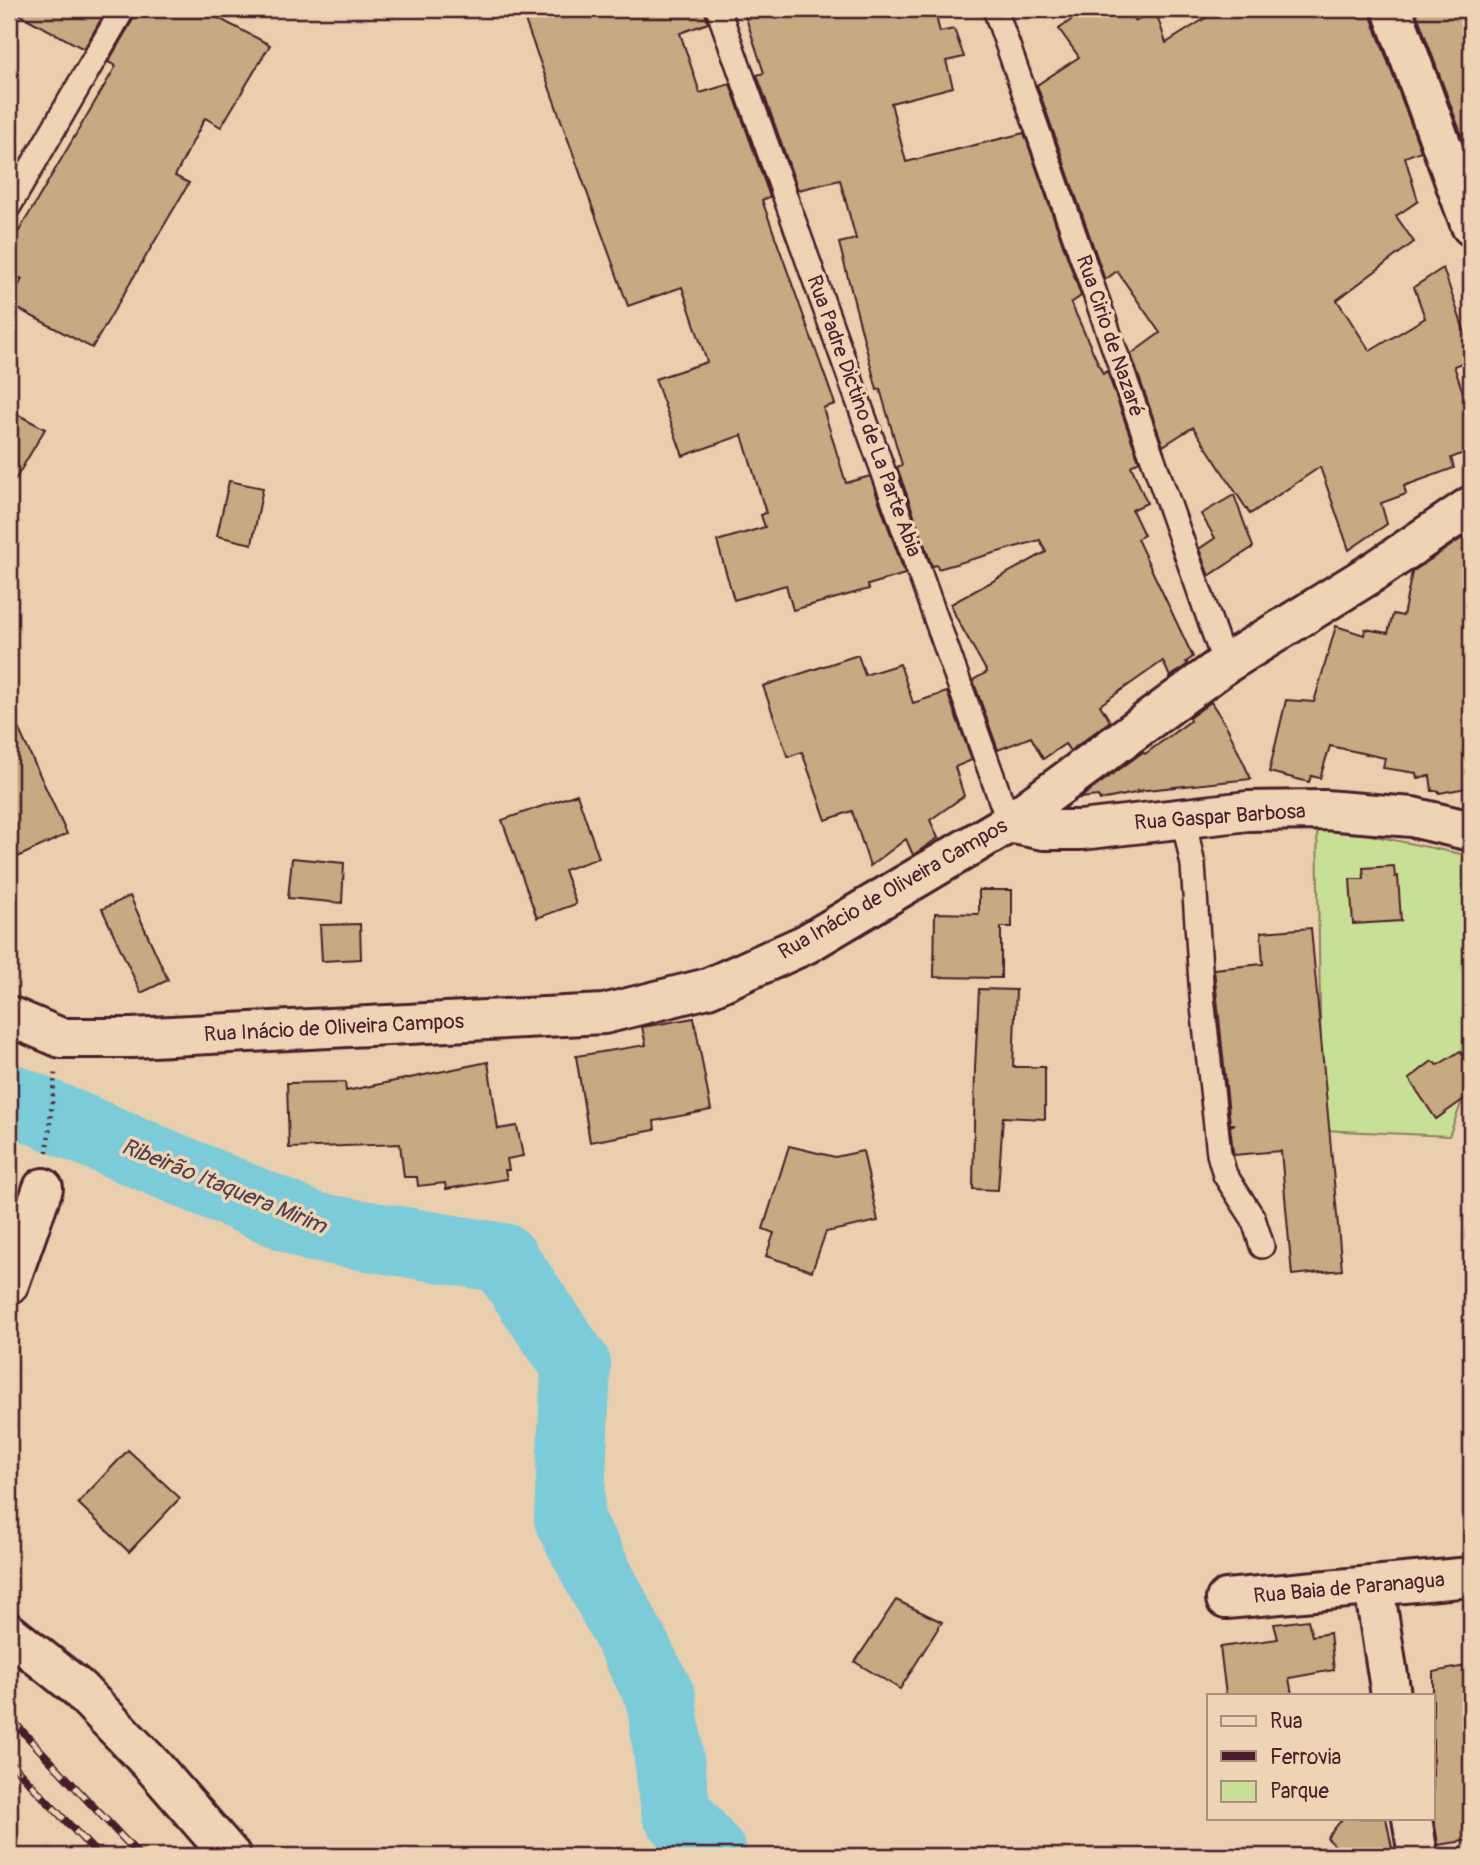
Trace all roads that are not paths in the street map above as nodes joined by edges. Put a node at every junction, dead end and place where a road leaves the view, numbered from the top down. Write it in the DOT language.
graph roads {
  1 [pos="123,9"];
  2 [pos="718,9"];
  3 [pos="995,9"];
  4 [pos="1392,9"];
  5 [pos="9,206"];
  6 [pos="1471,226"];
  7 [pos="1471,506"];
  8 [pos="1225,664"];
  9 [pos="1183,817"];
  10 [pos="1009,822"];
  11 [pos="1471,831"];
  12 [pos="9,1016"];
  13 [pos="45,1172"];
  14 [pos="1262,1246"];
  15 [pos="9,1284"];
  16 [pos="1471,1577"];
  17 [pos="1374,1587"];
  18 [pos="1226,1599"];
  19 [pos="9,1633"];
  20 [pos="1391,1694"];
  21 [pos="1412,1820"];
  22 [pos="231,1856"];
  23 [pos="1418,1856"];
  1 -- 5 [label="lane"];
  2 -- 10 [label="lane, Rua Padre Dictino de La Parte Abia"];
  3 -- 8 [label="lane, Rua Cirio de Nazaré"];
  4 -- 6 [label="street"];
  7 -- 8 [label="street, Rua Inácio de Oliveira Campos"];
  8 -- 10 [label="street, Rua Inácio de Oliveira Campos"];
  9 -- 10 [label="street, Rua Gaspar Barbosa"];
  9 -- 11 [label="street, Rua Gaspar Barbosa"];
  9 -- 14 [label="lane"];
  10 -- 12 [label="street, Rua Inácio de Oliveira Campos"];
  13 -- 15 [label="street"];
  16 -- 17 [label="street, Rua Baia de Paranagua"];
  17 -- 18 [label="street, Rua Baia de Paranagua"];
  17 -- 20 [label="street"];
  19 -- 22 [label="street"];
  21 -- 23 [label="street"];
}
